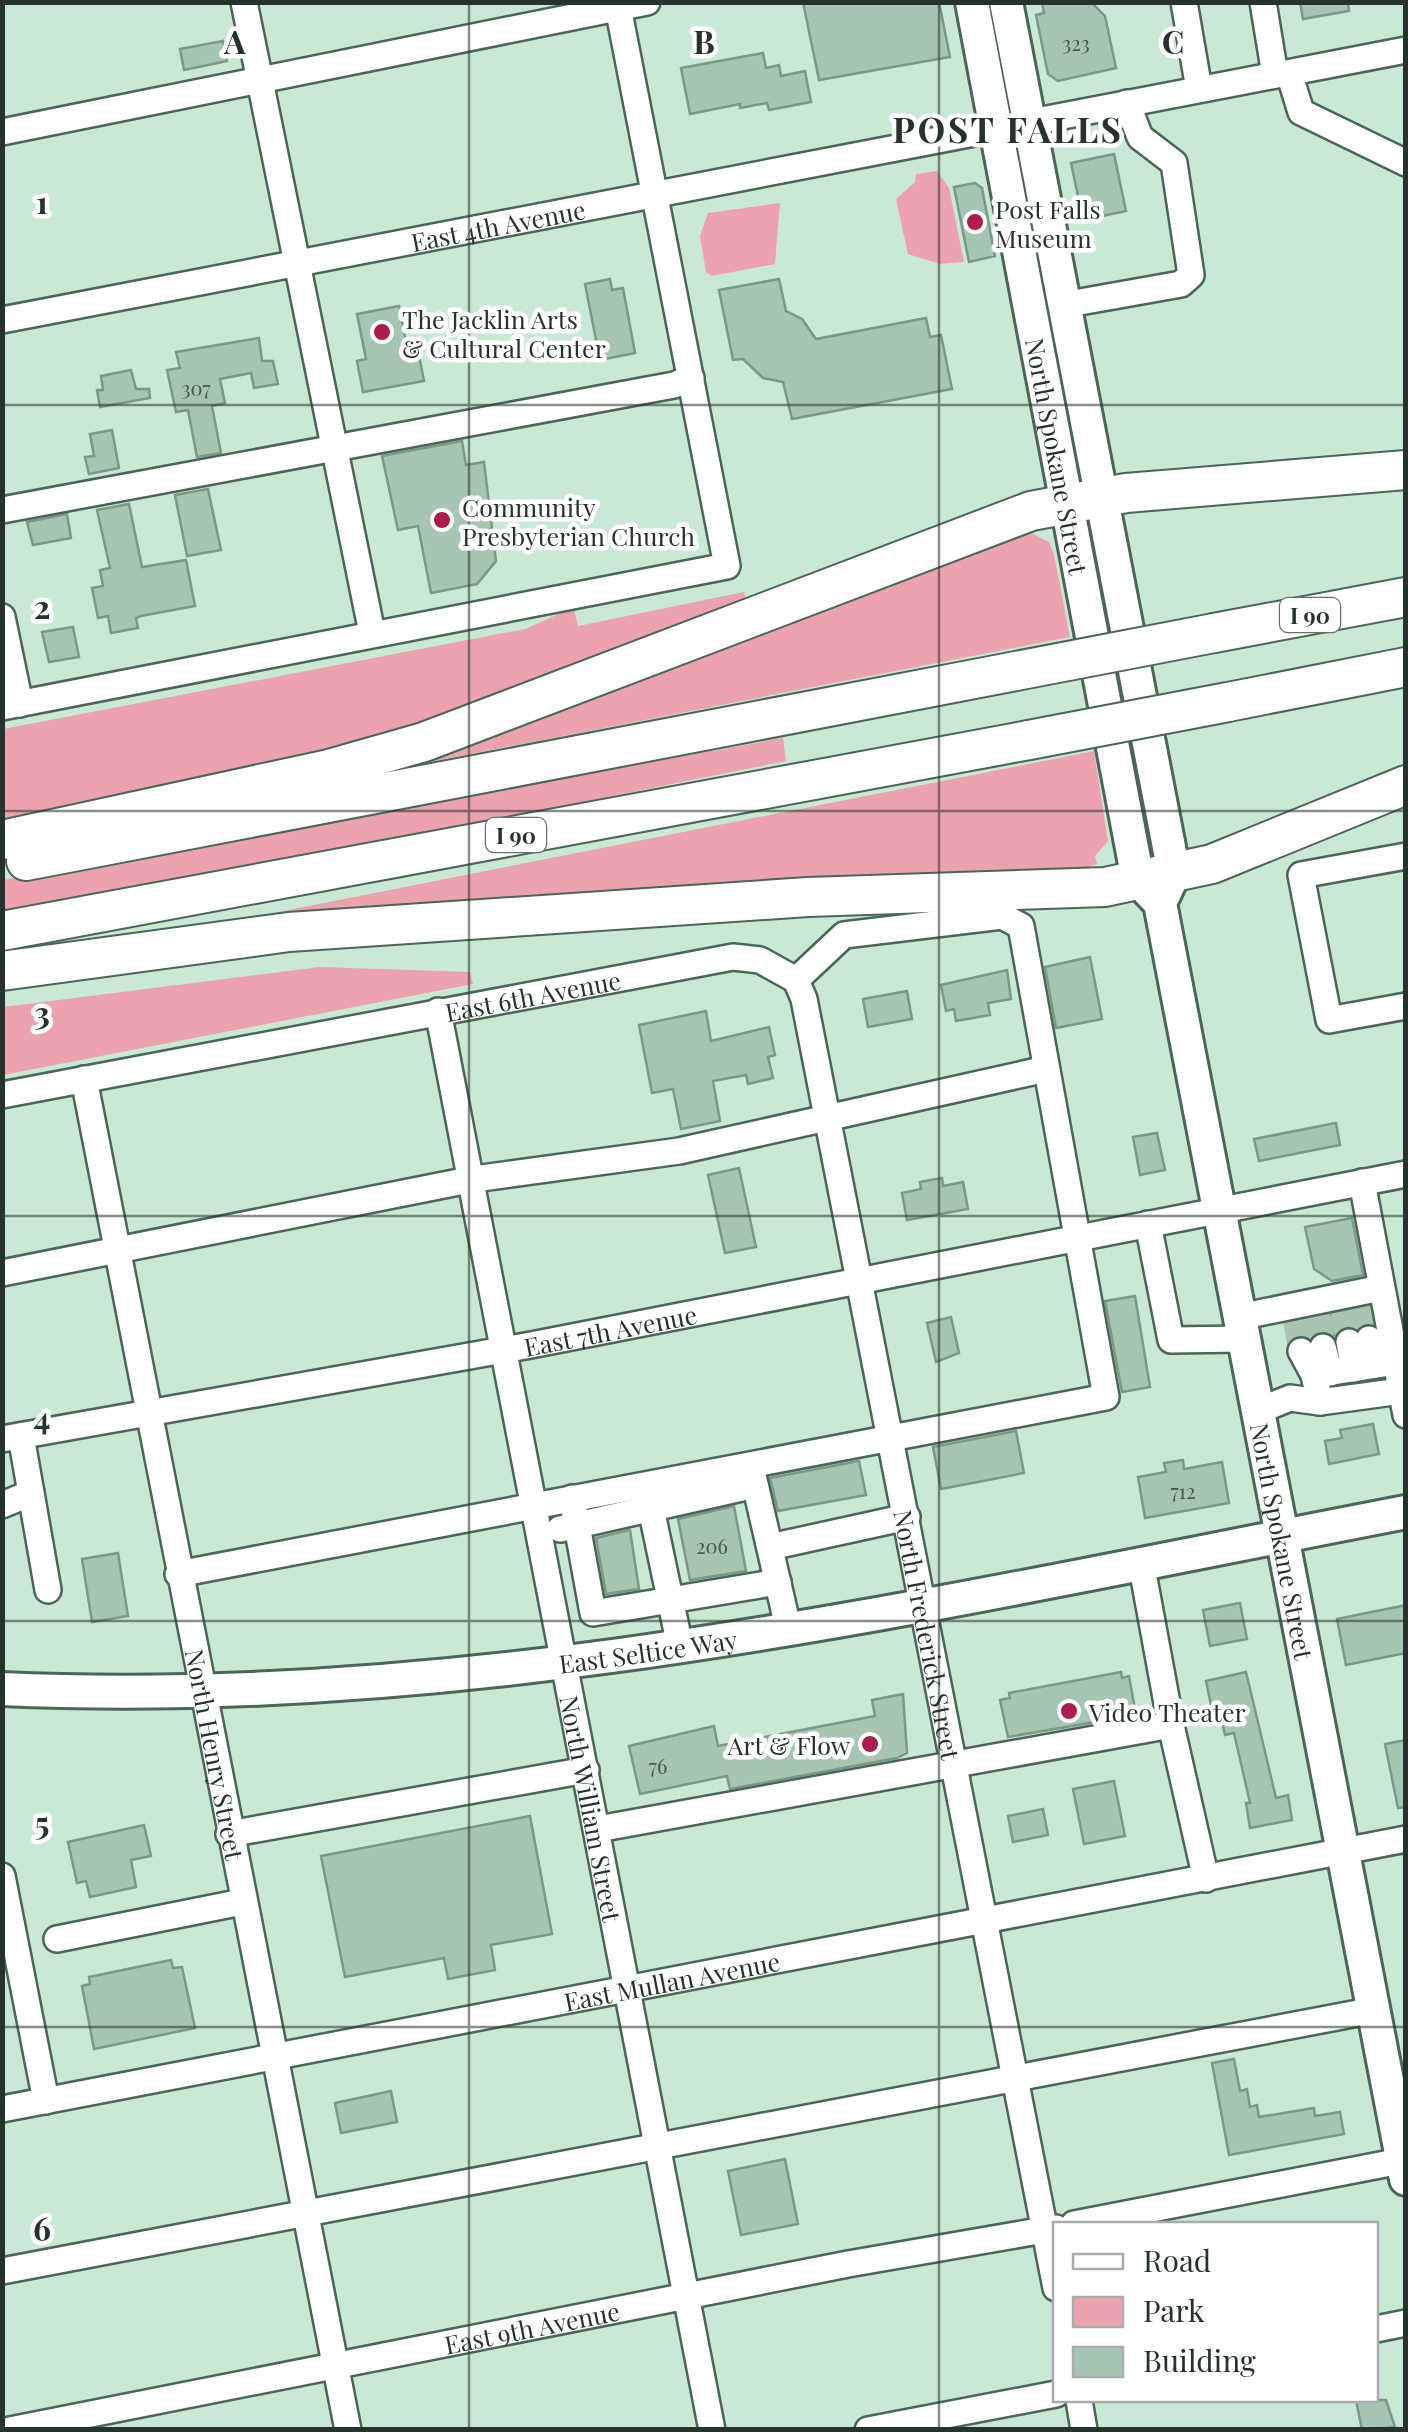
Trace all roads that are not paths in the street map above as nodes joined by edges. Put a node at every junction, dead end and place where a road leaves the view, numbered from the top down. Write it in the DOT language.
graph roads {
  1 [pos="244,2"];
  2 [pos="647,2"];
  3 [pos="972,2"];
  4 [pos="1006,2"];
  5 [pos="1184,2"];
  6 [pos="1263,2"];
  7 [pos="618,6"];
  8 [pos="1406,50"];
  9 [pos="1282,74"];
  10 [pos="258,79"];
  11 [pos="1199,89"];
  12 [pos="1128,103"];
  13 [pos="1029,122"];
  14 [pos="994,129"];
  15 [pos="2,132"];
  16 [pos="1406,162"];
  17 [pos="656,194"];
  18 [pos="295,262"];
  19 [pos="1063,304"];
  20 [pos="2,320"];
  21 [pos="691,378"];
  22 [pos="332,447"];
  23 [pos="1406,470"];
  24 [pos="1082,500"];
  25 [pos="2,510"];
  26 [pos="1406,597"];
  27 [pos="2,617"];
  28 [pos="372,633"];
  29 [pos="1406,668"];
  30 [pos="11,705"];
  31 [pos="1406,785"];
  32 [pos="2,840"];
  33 [pos="1406,856"];
  34 [pos="2,865"];
  35 [pos="1157,886"];
  36 [pos="2,931"];
  37 [pos="2,970"];
  38 [pos="796,980"];
  39 [pos="1406,1006"];
  40 [pos="438,1011"];
  41 [pos="1046,1069"];
  42 [pos="84,1079"];
  43 [pos="2,1094"];
  44 [pos="827,1115"];
  45 [pos="1406,1174"];
  46 [pos="474,1180"];
  47 [pos="1362,1182"];
  48 [pos="1217,1211"];
  49 [pos="1148,1224"];
  50 [pos="1076,1238"];
  51 [pos="116,1252"];
  52 [pos="2,1272"];
  53 [pos="862,1281"];
  54 [pos="1358,1298"];
  55 [pos="1241,1328"];
  56 [pos="506,1349"];
  57 [pos="1354,1368"];
  58 [pos="1320,1402"];
  59 [pos="1403,1403"];
  60 [pos="1258,1411"];
  61 [pos="146,1413"];
  62 [pos="12,1437"];
  63 [pos="892,1438"];
  64 [pos="753,1475"];
  65 [pos="31,1493"];
  66 [pos="648,1495"];
  67 [pos="572,1498"];
  68 [pos="535,1504"];
  69 [pos="2,1505"];
  70 [pos="1406,1512"];
  71 [pos="907,1517"];
  72 [pos="576,1525"];
  73 [pos="540,1534"];
  74 [pos="1282,1536"];
  75 [pos="770,1547"];
  76 [pos="1141,1562"];
  77 [pos="178,1574"];
  78 [pos="778,1582"];
  79 [pos="48,1590"];
  80 [pos="669,1602"];
  81 [pos="924,1603"];
  82 [pos="788,1627"];
  83 [pos="680,1646"];
  84 [pos="566,1664"];
  85 [pos="2,1689"];
  86 [pos="201,1690"];
  87 [pos="1171,1725"];
  88 [pos="955,1765"];
  89 [pos="586,1770"];
  90 [pos="598,1830"];
  91 [pos="229,1834"];
  92 [pos="1406,1839"];
  93 [pos="1342,1851"];
  94 [pos="1206,1879"];
  95 [pos="4,1888"];
  96 [pos="242,1902"];
  97 [pos="985,1922"];
  98 [pos="56,1939"];
  99 [pos="10,1952"];
  100 [pos="630,1990"];
  101 [pos="1374,2010"];
  102 [pos="278,2056"];
  103 [pos="1017,2078"];
  104 [pos="46,2101"];
  105 [pos="2,2109"];
  106 [pos="661,2148"];
  107 [pos="1404,2167"];
  108 [pos="308,2216"];
  109 [pos="1086,2222"];
  110 [pos="1049,2229"];
  111 [pos="1053,2263"];
  112 [pos="2,2271"];
  113 [pos="689,2295"];
  114 [pos="1406,2323"];
  115 [pos="1378,2329"];
  116 [pos="338,2368"];
  117 [pos="1053,2395"];
  118 [pos="1079,2402"];
  119 [pos="10,2430"];
  120 [pos="348,2430"];
  121 [pos="712,2430"];
  122 [pos="868,2430"];
  123 [pos="1084,2430"];
  1 -- 10 [label="street"];
  2 -- 7 [label="street"];
  3 -- 14 [label="main road, North Spokane Street"];
  4 -- 13 [label="main road, North Spokane Street"];
  5 -- 11 [label="street"];
  6 -- 9 [label="street"];
  7 -- 10 [label="street"];
  7 -- 17 [label="street"];
  8 -- 9 [label="street, East 4th Avenue"];
  9 -- 11 [label="street, East 4th Avenue"];
  9 -- 16 [label="street"];
  10 -- 15 [label="street"];
  10 -- 18 [label="street"];
  11 -- 12 [label="street, East 4th Avenue"];
  12 -- 13 [label="street, East 4th Avenue"];
  12 -- 19 [label="street"];
  13 -- 14 [label="street, East 4th Avenue"];
  13 -- 19 [label="main road, North Spokane Street"];
  14 -- 17 [label="street, East 4th Avenue"];
  14 -- 24 [label="main road, North Spokane Street"];
  17 -- 18 [label="street, East 4th Avenue"];
  17 -- 21 [label="street"];
  18 -- 20 [label="street, East 4th Avenue"];
  18 -- 22 [label="street"];
  19 -- 24 [label="main road, North Spokane Street"];
  21 -- 22 [label="street"];
  21 -- 28 [label="street"];
  22 -- 25 [label="street"];
  22 -- 28 [label="street"];
  23 -- 24 [label="highway"];
  24 -- 32 [label="highway"];
  24 -- 35 [label="main road, North Spokane Street"];
  26 -- 34 [label="highway, I 90, bridge"];
  27 -- 30 [label="street"];
  28 -- 30 [label="street"];
  29 -- 36 [label="highway, I 90, bridge"];
  31 -- 35 [label="highway"];
  33 -- 39 [label="street"];
  35 -- 37 [label="highway"];
  35 -- 48 [label="main road, North Spokane Street"];
  38 -- 40 [label="street, East 6th Avenue"];
  38 -- 41 [label="street"];
  38 -- 44 [label="street, North Frederick Street"];
  40 -- 42 [label="street, East 6th Avenue"];
  40 -- 46 [label="street, North William Street"];
  41 -- 44 [label="street"];
  41 -- 50 [label="street"];
  42 -- 43 [label="street, East 6th Avenue"];
  42 -- 51 [label="street, North Henry Street"];
  44 -- 46 [label="street"];
  44 -- 53 [label="street, North Frederick Street"];
  45 -- 47 [label="street, East 7th Avenue"];
  46 -- 51 [label="street"];
  46 -- 56 [label="street, North William Street"];
  47 -- 48 [label="street, East 7th Avenue"];
  47 -- 54 [label="street"];
  48 -- 49 [label="street, East 7th Avenue"];
  48 -- 55 [label="main road, North Spokane Street"];
  49 -- 50 [label="street, East 7th Avenue"];
  49 -- 55 [label="street"];
  50 -- 53 [label="street, East 7th Avenue"];
  50 -- 63 [label="street"];
  51 -- 52 [label="street"];
  51 -- 61 [label="street, North Henry Street"];
  53 -- 56 [label="street, East 7th Avenue"];
  53 -- 63 [label="street, North Frederick Street"];
  54 -- 55 [label="street"];
  54 -- 57 [label="street"];
  55 -- 60 [label="main road, North Spokane Street"];
  56 -- 61 [label="street, East 7th Avenue"];
  56 -- 68 [label="street, North William Street"];
  57 -- 57 [label="street"];
  57 -- 58 [label="street"];
  57 -- 59 [label="street"];
  58 -- 59 [label="street"];
  58 -- 60 [label="street"];
  60 -- 74 [label="main road, North Spokane Street"];
  61 -- 62 [label="street, East 7th Avenue"];
  61 -- 77 [label="street, North Henry Street"];
  62 -- 65 [label="street"];
  63 -- 64 [label="street"];
  63 -- 71 [label="street, North Frederick Street"];
  64 -- 66 [label="street"];
  64 -- 75 [label="street"];
  65 -- 69 [label="street"];
  65 -- 79 [label="street"];
  66 -- 67 [label="street"];
  66 -- 72 [label="street"];
  66 -- 80 [label="street"];
  67 -- 68 [label="street"];
  67 -- 72 [label="street"];
  68 -- 73 [label="street, North William Street"];
  68 -- 77 [label="street"];
  70 -- 74 [label="main road, East Seltice Way"];
  71 -- 75 [label="street"];
  71 -- 81 [label="street, North Frederick Street"];
  72 -- 73 [label="street"];
  72 -- 80 [label="street"];
  73 -- 84 [label="street, North William Street"];
  74 -- 76 [label="main road, East Seltice Way"];
  74 -- 93 [label="main road, North Spokane Street"];
  75 -- 78 [label="street"];
  76 -- 81 [label="main road, East Seltice Way"];
  76 -- 87 [label="street"];
  77 -- 86 [label="street, North Henry Street"];
  78 -- 80 [label="street"];
  78 -- 82 [label="street"];
  80 -- 83 [label="street"];
  81 -- 82 [label="main road, East Seltice Way"];
  81 -- 88 [label="street, North Frederick Street"];
  82 -- 83 [label="main road, East Seltice Way"];
  83 -- 84 [label="main road, East Seltice Way"];
  84 -- 86 [label="main road, East Seltice Way"];
  84 -- 89 [label="street, North William Street"];
  85 -- 86 [label="main road, East Seltice Way"];
  86 -- 91 [label="street, North Henry Street"];
  87 -- 88 [label="street"];
  87 -- 94 [label="street"];
  88 -- 90 [label="street"];
  88 -- 97 [label="street, North Frederick Street"];
  89 -- 90 [label="street, North William Street"];
  89 -- 91 [label="street"];
  90 -- 100 [label="street, North William Street"];
  91 -- 96 [label="street, North Henry Street"];
  92 -- 93 [label="street, East Mullan Avenue"];
  93 -- 94 [label="street, East Mullan Avenue"];
  93 -- 101 [label="main road, North Spokane Street"];
  94 -- 97 [label="street, East Mullan Avenue"];
  95 -- 99 [label="street"];
  96 -- 98 [label="street"];
  96 -- 102 [label="street, North Henry Street"];
  97 -- 100 [label="street, East Mullan Avenue"];
  97 -- 103 [label="street, North Frederick Street"];
  99 -- 104 [label="street"];
  100 -- 102 [label="street, East Mullan Avenue"];
  100 -- 106 [label="street, North William Street"];
  101 -- 103 [label="street"];
  101 -- 107 [label="main road, North Spokane Street"];
  102 -- 104 [label="street, East Mullan Avenue"];
  102 -- 108 [label="street, North Henry Street"];
  103 -- 106 [label="street"];
  103 -- 110 [label="street, North Frederick Street"];
  104 -- 105 [label="street, East Mullan Avenue"];
  106 -- 108 [label="street"];
  106 -- 113 [label="street, North William Street"];
  107 -- 109 [label="street"];
  108 -- 112 [label="street"];
  108 -- 116 [label="street, North Henry Street"];
  110 -- 111 [label="street, North Frederick Street"];
  110 -- 113 [label="street, East 9th Avenue"];
  113 -- 116 [label="street, East 9th Avenue"];
  113 -- 121 [label="street, North William Street"];
  114 -- 115 [label="street"];
  116 -- 119 [label="street, East 9th Avenue"];
  116 -- 120 [label="street, North Henry Street"];
  117 -- 122 [label="street"];
  118 -- 123 [label="street"];
}
